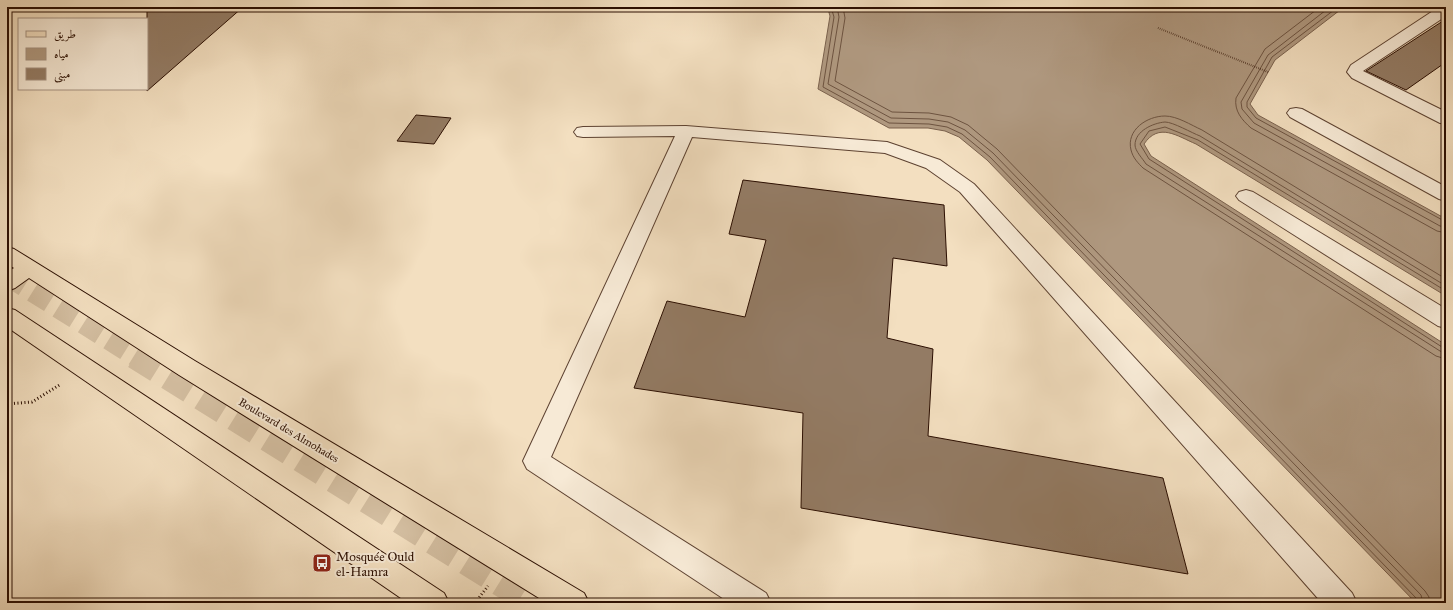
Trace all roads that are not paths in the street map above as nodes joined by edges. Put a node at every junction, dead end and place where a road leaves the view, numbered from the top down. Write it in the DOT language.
graph roads {
  1 [pos="1446,9"];
  2 [pos="1296,113"];
  3 [pos="1446,119"];
  4 [pos="686,130"];
  5 [pos="583,132"];
  6 [pos="1446,195"];
  7 [pos="1246,196"];
  8 [pos="7,254"];
  9 [pos="29,268"];
  10 [pos="7,283"];
  11 [pos="7,316"];
  12 [pos="1446,320"];
  13 [pos="434,603"];
  14 [pos="574,603"];
  15 [pos="756,603"];
  16 [pos="1342,603"];
  1 -- 3 [label="lane"];
  2 -- 6 [label="lane"];
  4 -- 5 [label="lane"];
  4 -- 15 [label="lane"];
  4 -- 16 [label="lane"];
  7 -- 12 [label="lane"];
  8 -- 9 [label="main road, Boulevard des Almohades"];
  9 -- 10 [label="main road"];
  9 -- 14 [label="main road, Boulevard des Almohades"];
  11 -- 13 [label="main road"];
}
